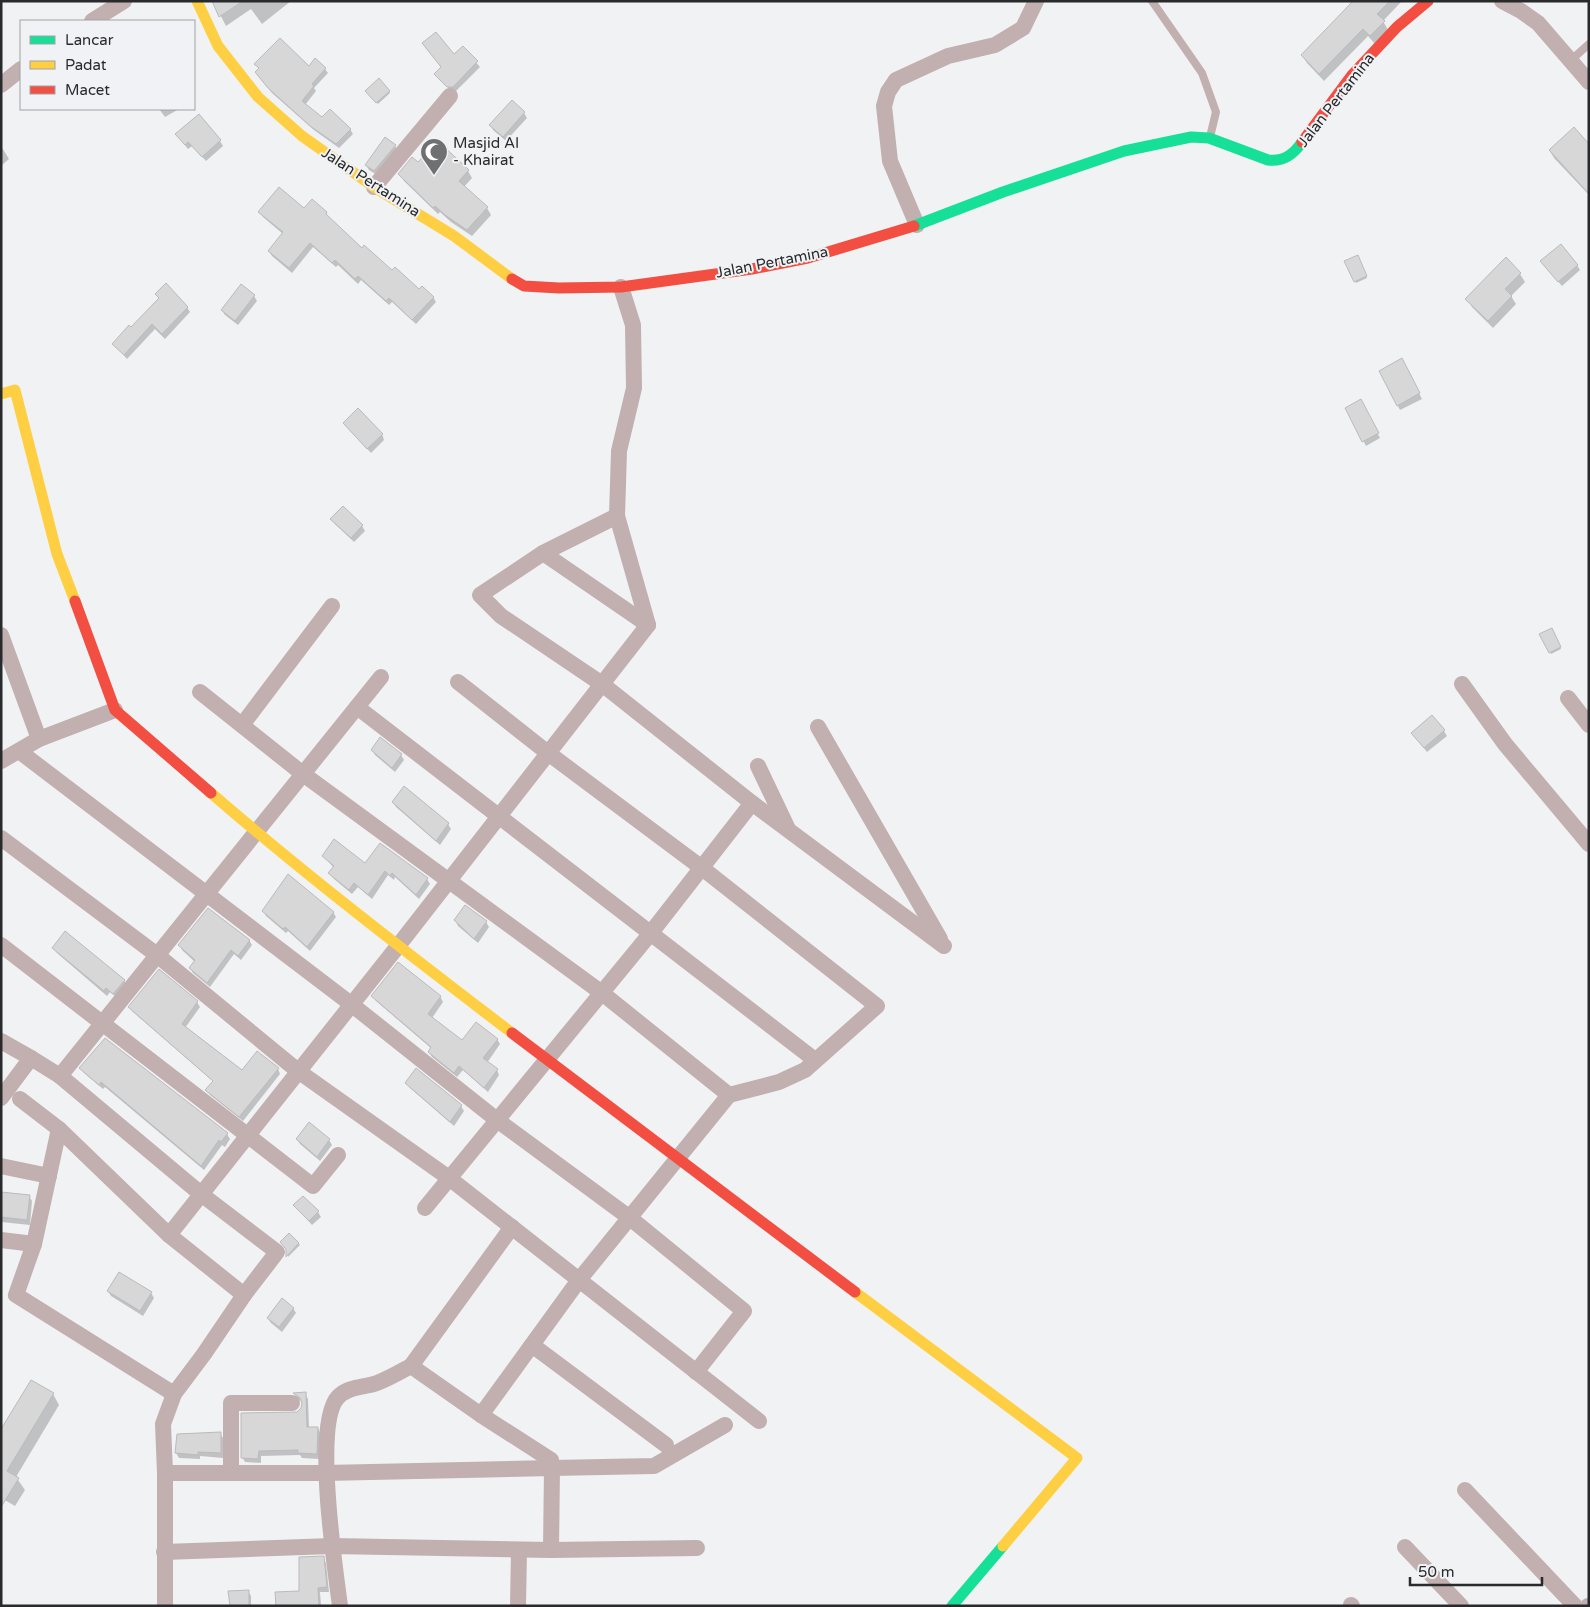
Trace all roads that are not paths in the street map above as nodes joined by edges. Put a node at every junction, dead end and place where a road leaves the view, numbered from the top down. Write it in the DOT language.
graph roads {
  1 [pos="124,1"];
  2 [pos="197,1"];
  3 [pos="1036,1"];
  4 [pos="1152,1"];
  5 [pos="1428,1"];
  6 [pos="1502,1"];
  7 [pos="94,20"];
  8 [pos="1589,44"];
  9 [pos="1570,61"];
  10 [pos="20,70"];
  11 [pos="1589,82"];
  12 [pos="1,85"];
  13 [pos="450,96"];
  14 [pos="1209,138"];
  15 [pos="374,187"];
  16 [pos="917,225"];
  17 [pos="621,286"];
  18 [pos="1,394"];
  19 [pos="617,516"];
  20 [pos="543,553"];
  21 [pos="332,606"];
  22 [pos="648,624"];
  23 [pos="1,635"];
  24 [pos="381,677"];
  25 [pos="458,682"];
  26 [pos="602,684"];
  27 [pos="1462,684"];
  28 [pos="200,692"];
  29 [pos="1568,698"];
  30 [pos="357,707"];
  31 [pos="115,710"];
  32 [pos="242,725"];
  33 [pos="1589,726"];
  34 [pos="818,727"];
  35 [pos="39,739"];
  36 [pos="19,751"];
  37 [pos="548,753"];
  38 [pos="1,761"];
  39 [pos="758,766"];
  40 [pos="303,774"];
  41 [pos="752,803"];
  42 [pos="499,815"];
  43 [pos="788,830"];
  44 [pos="256,832"];
  45 [pos="1,838"];
  46 [pos="1589,844"];
  47 [pos="702,868"];
  48 [pos="448,880"];
  49 [pos="206,894"];
  50 [pos="650,934"];
  51 [pos="1,945"];
  52 [pos="398,946"];
  53 [pos="157,955"];
  54 [pos="602,993"];
  55 [pos="350,1004"];
  56 [pos="102,1024"];
  57 [pos="1,1042"];
  58 [pos="31,1058"];
  59 [pos="548,1058"];
  60 [pos="815,1060"];
  61 [pos="298,1071"];
  62 [pos="60,1076"];
  63 [pos="729,1095"];
  64 [pos="1,1098"];
  65 [pos="20,1100"];
  66 [pos="497,1120"];
  67 [pos="60,1130"];
  68 [pos="248,1135"];
  69 [pos="338,1155"];
  70 [pos="677,1159"];
  71 [pos="1,1166"];
  72 [pos="49,1176"];
  73 [pos="449,1178"];
  74 [pos="201,1194"];
  75 [pos="425,1208"];
  76 [pos="630,1218"];
  77 [pos="512,1227"];
  78 [pos="169,1235"];
  79 [pos="1,1240"];
  80 [pos="34,1244"];
  81 [pos="579,1280"];
  82 [pos="244,1295"];
  83 [pos="532,1345"];
  84 [pos="411,1366"];
  85 [pos="696,1372"];
  86 [pos="174,1394"];
  87 [pos="292,1403"];
  88 [pos="481,1415"];
  89 [pos="759,1421"];
  90 [pos="725,1425"];
  91 [pos="666,1445"];
  92 [pos="552,1468"];
  93 [pos="231,1472"];
  94 [pos="165,1473"];
  95 [pos="325,1473"];
  96 [pos="1465,1490"];
  97 [pos="332,1546"];
  98 [pos="1405,1547"];
  99 [pos="697,1548"];
  100 [pos="518,1550"];
  101 [pos="551,1550"];
  102 [pos="164,1552"];
  103 [pos="165,1606"];
  104 [pos="340,1606"];
  105 [pos="518,1606"];
  106 [pos="952,1606"];
  107 [pos="1461,1606"];
  108 [pos="1575,1606"];
  1 -- 7 [label="street"];
  2 -- 15 [label="street, Jalan Pertamina"];
  3 -- 16 [label="street"];
  4 -- 14 [label="lane"];
  5 -- 14 [label="street, Jalan Pertamina"];
  6 -- 9 [label="street"];
  8 -- 9 [label="lane"];
  9 -- 11 [label="street"];
  10 -- 12 [label="street"];
  13 -- 15 [label="street"];
  14 -- 16 [label="street, Jalan Pertamina"];
  15 -- 17 [label="street, Jalan Pertamina"];
  16 -- 17 [label="street, Jalan Pertamina"];
  17 -- 19 [label="street"];
  18 -- 31 [label="street"];
  19 -- 20 [label="street"];
  19 -- 22 [label="street"];
  20 -- 22 [label="street"];
  20 -- 26 [label="street"];
  21 -- 32 [label="street"];
  22 -- 26 [label="street"];
  23 -- 35 [label="street"];
  24 -- 30 [label="street"];
  25 -- 37 [label="street"];
  26 -- 37 [label="street"];
  26 -- 41 [label="street"];
  27 -- 46 [label="street"];
  28 -- 32 [label="street"];
  29 -- 33 [label="street"];
  30 -- 40 [label="street"];
  30 -- 42 [label="street"];
  31 -- 35 [label="street"];
  31 -- 44 [label="street"];
  32 -- 40 [label="street"];
  34 -- 43 [label="street"];
  35 -- 36 [label="street"];
  36 -- 38 [label="street"];
  36 -- 49 [label="street"];
  37 -- 42 [label="street"];
  37 -- 47 [label="street"];
  39 -- 43 [label="street"];
  40 -- 44 [label="street"];
  40 -- 48 [label="street"];
  41 -- 43 [label="street"];
  41 -- 47 [label="street"];
  42 -- 48 [label="street"];
  42 -- 50 [label="street"];
  44 -- 49 [label="street"];
  44 -- 52 [label="street"];
  45 -- 53 [label="street"];
  47 -- 50 [label="street"];
  47 -- 60 [label="street"];
  48 -- 52 [label="street"];
  48 -- 54 [label="street"];
  49 -- 53 [label="street"];
  49 -- 55 [label="street"];
  50 -- 54 [label="street"];
  50 -- 60 [label="street"];
  51 -- 56 [label="street"];
  52 -- 55 [label="street"];
  52 -- 59 [label="street"];
  53 -- 56 [label="street"];
  53 -- 61 [label="street"];
  54 -- 59 [label="street"];
  54 -- 63 [label="street"];
  55 -- 61 [label="street"];
  55 -- 66 [label="street"];
  56 -- 62 [label="street"];
  56 -- 68 [label="street"];
  57 -- 58 [label="street"];
  58 -- 62 [label="street"];
  58 -- 64 [label="street"];
  59 -- 66 [label="street"];
  59 -- 70 [label="street"];
  60 -- 63 [label="street"];
  61 -- 68 [label="street"];
  61 -- 73 [label="street"];
  62 -- 74 [label="street"];
  63 -- 70 [label="street"];
  65 -- 67 [label="street"];
  66 -- 73 [label="street"];
  66 -- 76 [label="street"];
  67 -- 72 [label="street"];
  67 -- 78 [label="street"];
  68 -- 69 [label="street"];
  68 -- 74 [label="street"];
  70 -- 76 [label="street"];
  70 -- 106 [label="street"];
  71 -- 72 [label="street"];
  72 -- 80 [label="street"];
  73 -- 75 [label="street"];
  73 -- 77 [label="street"];
  74 -- 78 [label="street"];
  74 -- 82 [label="street"];
  76 -- 81 [label="street"];
  76 -- 85 [label="street"];
  77 -- 81 [label="street"];
  77 -- 84 [label="street"];
  78 -- 82 [label="street"];
  79 -- 80 [label="street"];
  80 -- 86 [label="street"];
  81 -- 83 [label="street"];
  81 -- 85 [label="street"];
  82 -- 86 [label="street"];
  83 -- 88 [label="street"];
  83 -- 91 [label="street"];
  84 -- 88 [label="street"];
  84 -- 95 [label="street"];
  85 -- 89 [label="street"];
  86 -- 94 [label="street"];
  87 -- 93 [label="street"];
  88 -- 92 [label="street"];
  90 -- 92 [label="street"];
  92 -- 95 [label="street"];
  92 -- 101 [label="street"];
  93 -- 94 [label="street"];
  93 -- 95 [label="street"];
  94 -- 102 [label="street"];
  95 -- 97 [label="street"];
  96 -- 108 [label="street"];
  97 -- 100 [label="street"];
  97 -- 102 [label="street"];
  97 -- 104 [label="street"];
  98 -- 107 [label="street"];
  99 -- 101 [label="street"];
  100 -- 101 [label="street"];
  100 -- 105 [label="street"];
  102 -- 103 [label="street"];
}
